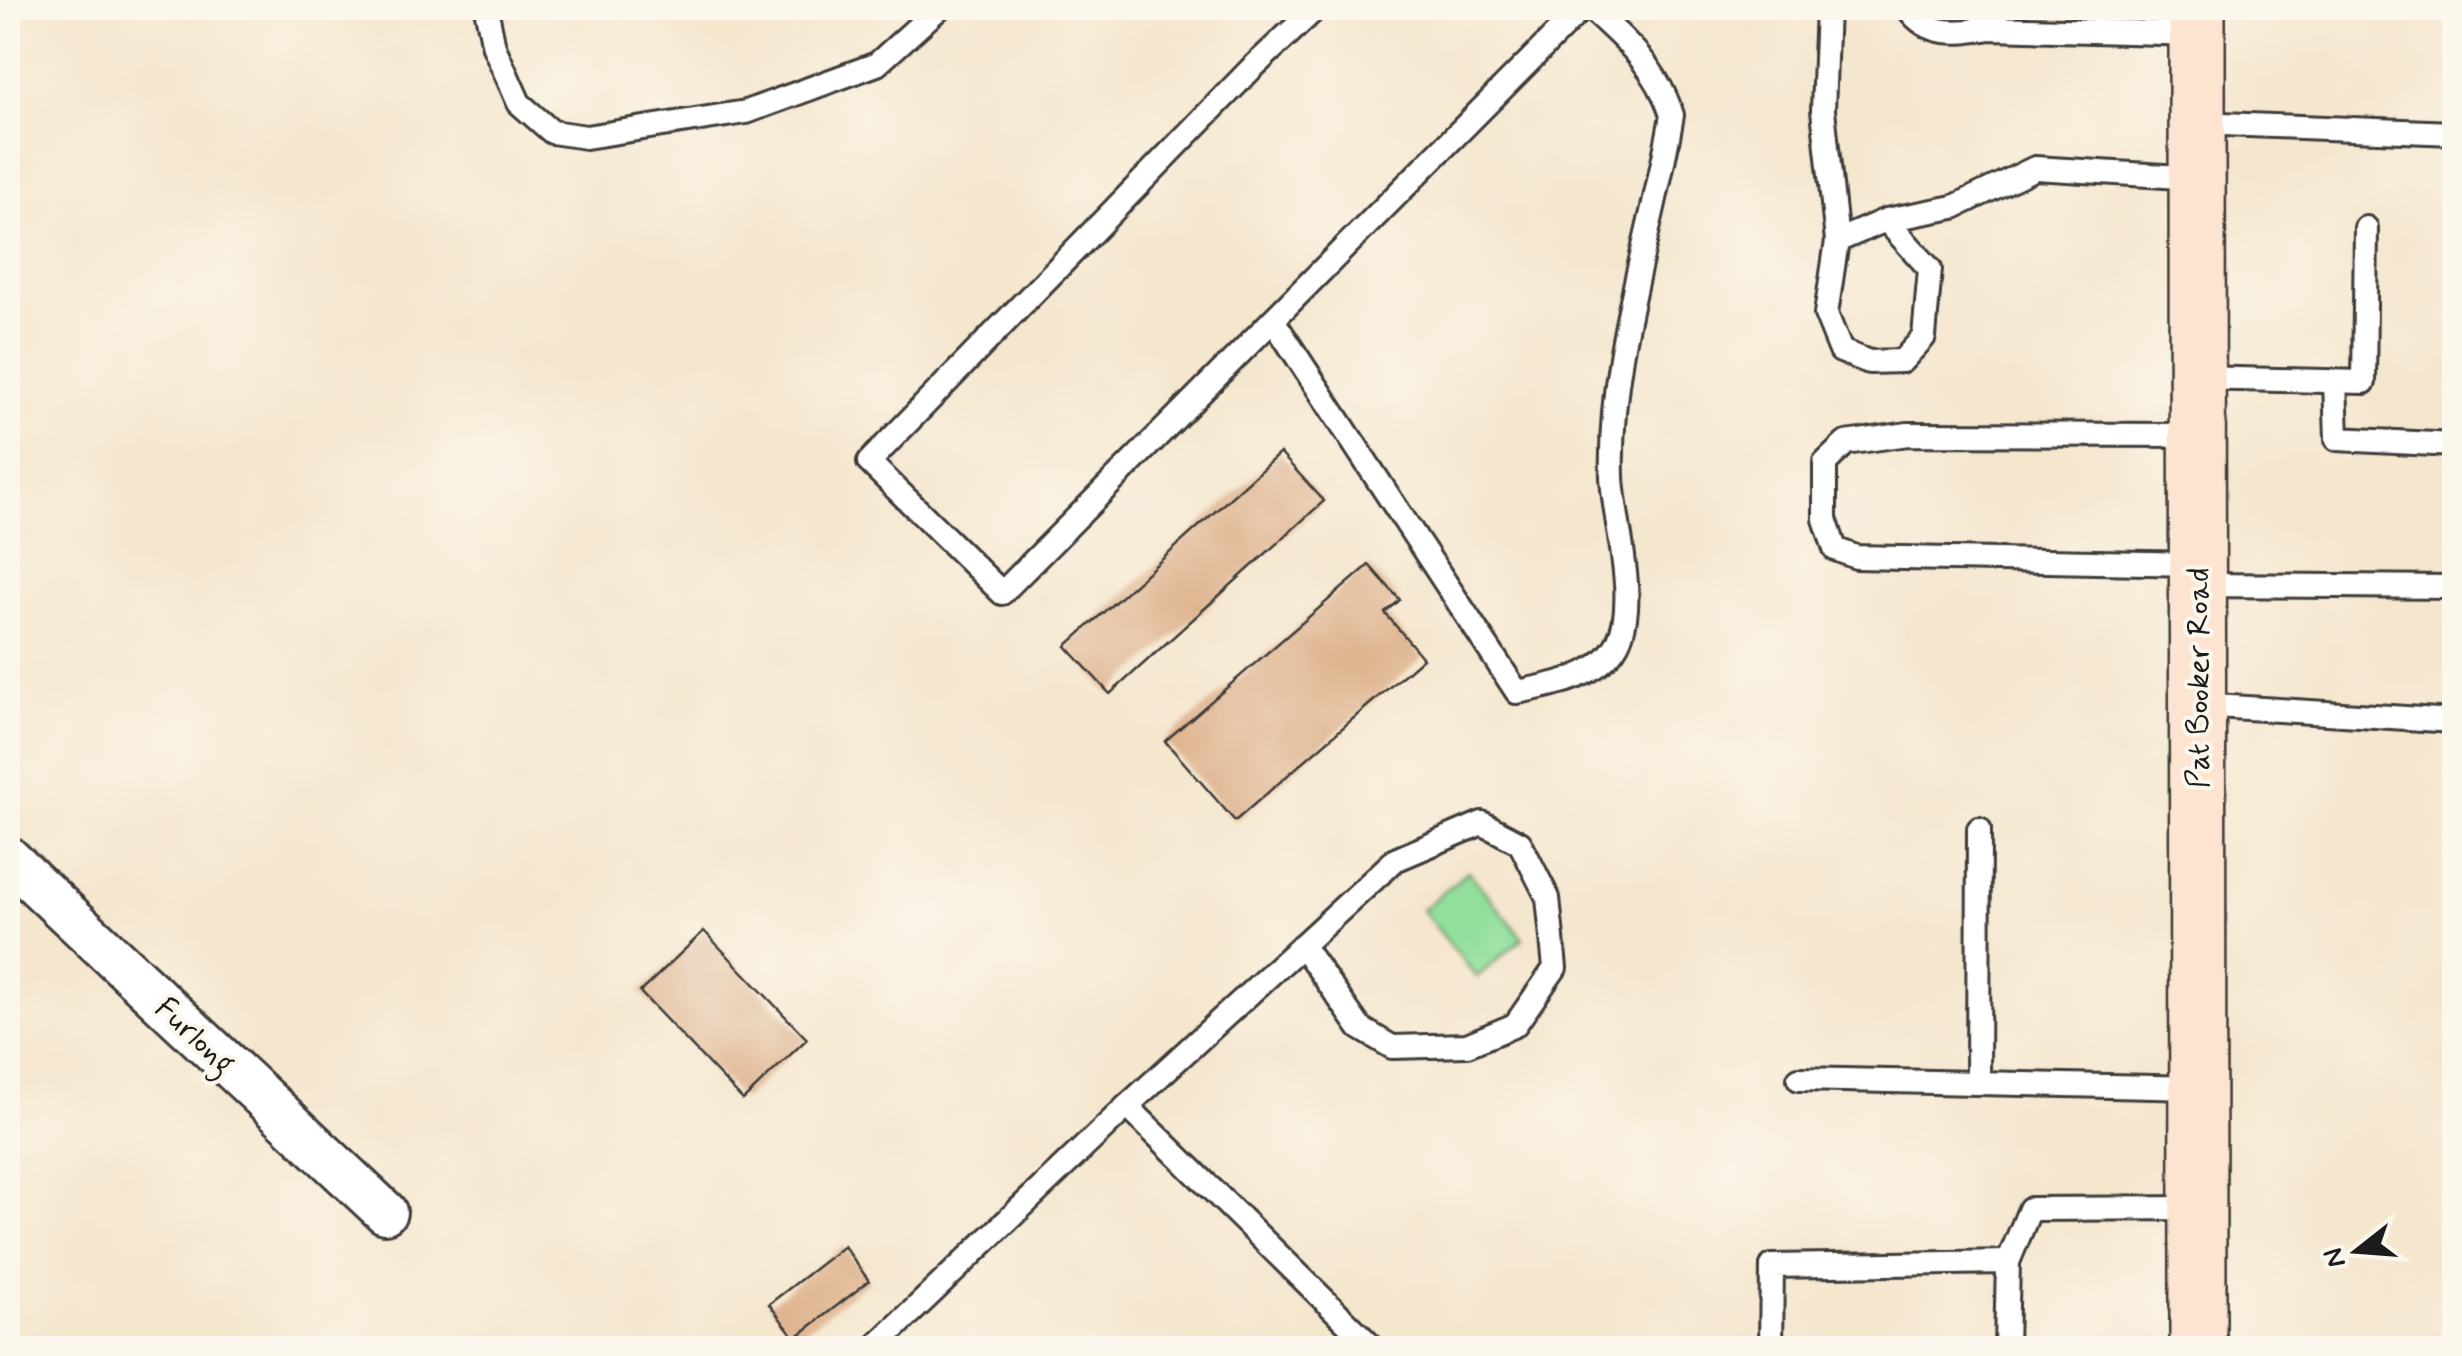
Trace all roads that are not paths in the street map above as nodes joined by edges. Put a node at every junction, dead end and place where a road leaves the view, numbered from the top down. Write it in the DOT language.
graph roads {
  1 [pos="486,8"];
  2 [pos="938,8"];
  3 [pos="1316,8"];
  4 [pos="1582,8"];
  5 [pos="1590,8"];
  6 [pos="1827,8"];
  7 [pos="1908,8"];
  8 [pos="1977,8"];
  9 [pos="2197,21"];
  10 [pos="1992,28"];
  11 [pos="2197,123"];
  12 [pos="2454,133"];
  13 [pos="2197,178"];
  14 [pos="1886,220"];
  15 [pos="2366,228"];
  16 [pos="1836,241"];
  17 [pos="1273,320"];
  18 [pos="2197,378"];
  19 [pos="2336,382"];
  20 [pos="2197,436"];
  21 [pos="2454,445"];
  22 [pos="2197,574"];
  23 [pos="2454,587"];
  24 [pos="2198,705"];
  25 [pos="2454,721"];
  26 [pos="1979,829"];
  27 [pos="8,858"];
  28 [pos="1302,945"];
  29 [pos="1799,1079"];
  30 [pos="1978,1082"];
  31 [pos="2198,1088"];
  32 [pos="1127,1106"];
  33 [pos="2198,1208"];
  34 [pos="385,1212"];
  35 [pos="2008,1262"];
  36 [pos="874,1348"];
  37 [pos="1373,1348"];
  38 [pos="1771,1348"];
  39 [pos="2006,1348"];
  40 [pos="2198,1348"];
  1 -- 2 [label="lane"];
  3 -- 17 [label="lane"];
  4 -- 17 [label="lane"];
  5 -- 17 [label="lane"];
  6 -- 16 [label="lane"];
  7 -- 10 [label="lane"];
  8 -- 10 [label="lane"];
  9 -- 10 [label="lane"];
  9 -- 11 [label="main road, Pat Booker Road"];
  11 -- 12 [label="lane"];
  11 -- 13 [label="main road, Pat Booker Road"];
  13 -- 14 [label="lane"];
  13 -- 18 [label="main road, Pat Booker Road"];
  14 -- 16 [label="lane"];
  14 -- 16 [label="lane"];
  15 -- 19 [label="lane"];
  18 -- 19 [label="lane"];
  18 -- 20 [label="main road, Pat Booker Road"];
  19 -- 21 [label="lane"];
  20 -- 22 [label="main road, Pat Booker Road"];
  20 -- 22 [label="lane"];
  22 -- 23 [label="lane"];
  22 -- 24 [label="main road, Pat Booker Road"];
  24 -- 25 [label="lane"];
  24 -- 31 [label="main road, Pat Booker Road"];
  26 -- 30 [label="lane"];
  27 -- 34 [label="street, Furlong"];
  28 -- 28 [label="lane"];
  28 -- 32 [label="lane"];
  29 -- 30 [label="lane"];
  30 -- 31 [label="lane"];
  31 -- 33 [label="main road, Pat Booker Road"];
  32 -- 36 [label="lane"];
  32 -- 37 [label="lane"];
  33 -- 35 [label="lane"];
  33 -- 40 [label="main road, Pat Booker Road"];
  35 -- 38 [label="lane"];
  35 -- 39 [label="lane"];
}
